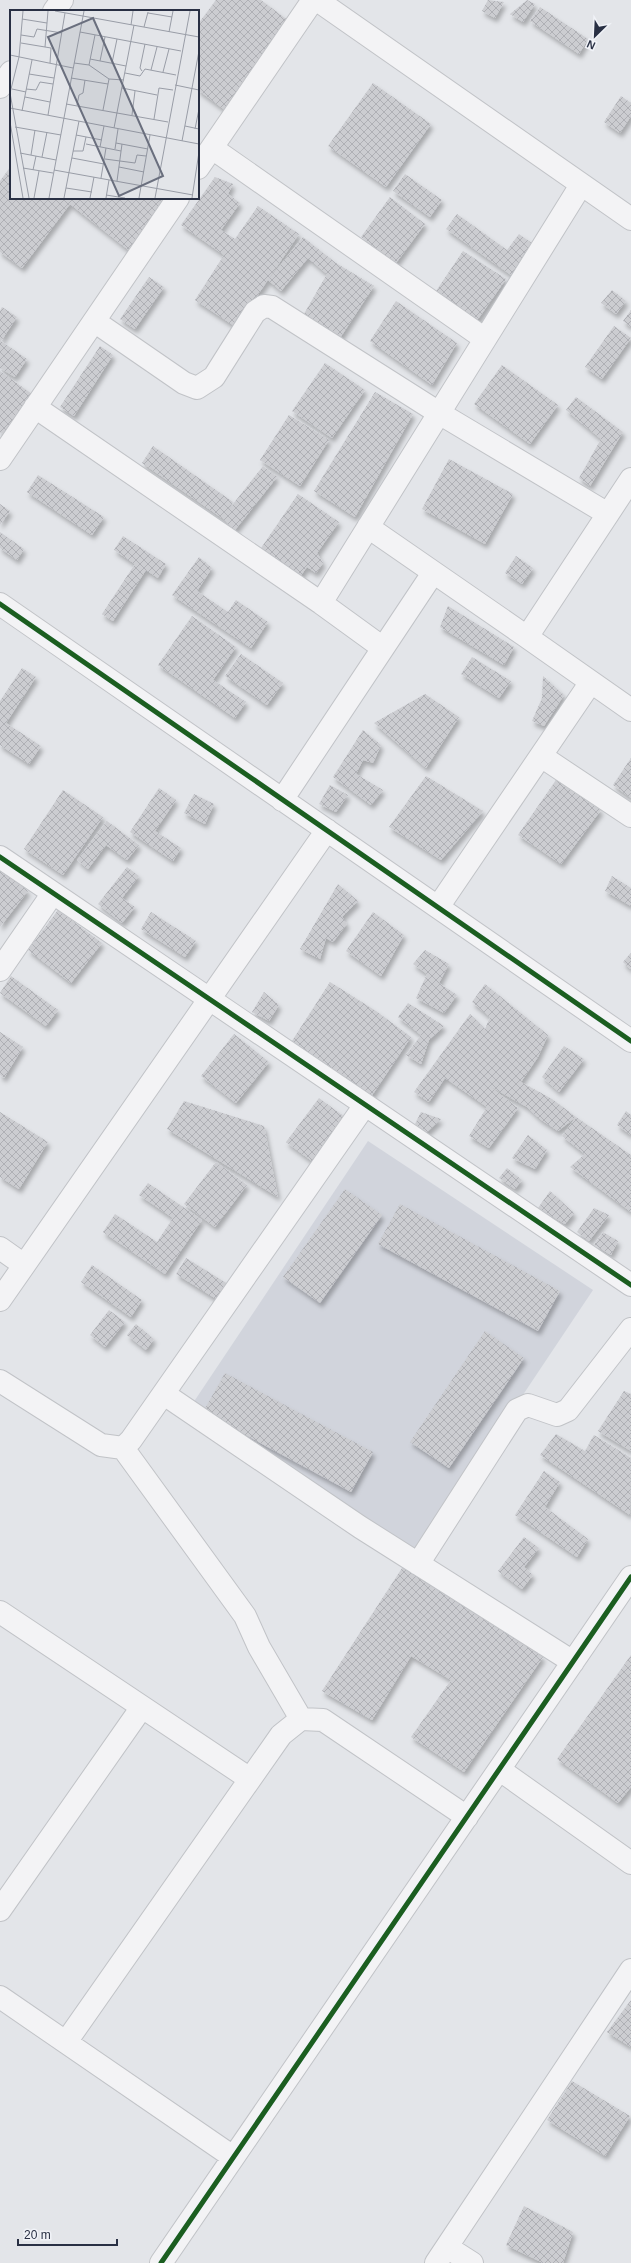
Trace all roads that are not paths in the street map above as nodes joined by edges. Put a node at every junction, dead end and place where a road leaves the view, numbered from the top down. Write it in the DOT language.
graph roads {
  1 [pos="62,0"];
  2 [pos="313,0"];
  3 [pos="317,0"];
  4 [pos="55,10"];
  5 [pos="10,73"];
  6 [pos="0,87"];
  7 [pos="212,148"];
  8 [pos="199,167"];
  9 [pos="581,184"];
  10 [pos="177,199"];
  11 [pos="631,220"];
  12 [pos="94,321"];
  13 [pos="484,339"];
  14 [pos="35,408"];
  15 [pos="439,413"];
  16 [pos="0,459"];
  17 [pos="631,479"];
  18 [pos="608,514"];
  19 [pos="368,526"];
  20 [pos="433,573"];
  21 [pos="321,603"];
  22 [pos="0,604"];
  23 [pos="527,637"];
  24 [pos="383,648"];
  25 [pos="591,682"];
  26 [pos="631,710"];
  27 [pos="542,756"];
  28 [pos="282,800"];
  29 [pos="631,816"];
  30 [pos="327,830"];
  31 [pos="0,857"];
  32 [pos="53,893"];
  33 [pos="438,907"];
  34 [pos="0,970"];
  35 [pos="209,999"];
  36 [pos="631,1041"];
  37 [pos="365,1105"];
  38 [pos="0,1248"];
  39 [pos="24,1265"];
  40 [pos="631,1285"];
  41 [pos="0,1300"];
  42 [pos="631,1329"];
  43 [pos="0,1380"];
  44 [pos="164,1394"];
  45 [pos="123,1448"];
  46 [pos="418,1564"];
  47 [pos="631,1577"];
  48 [pos="3,1620"];
  49 [pos="573,1662"];
  50 [pos="142,1707"];
  51 [pos="301,1719"];
  52 [pos="500,1770"];
  53 [pos="250,1779"];
  54 [pos="467,1817"];
  55 [pos="631,1863"];
  56 [pos="0,1910"];
  57 [pos="631,1970"];
  58 [pos="0,1997"];
  59 [pos="66,2042"];
  60 [pos="233,2157"];
  61 [pos="442,2255"];
  62 [pos="161,2263"];
  63 [pos="472,2263"];
  1 -- 4 [label="street"];
  2 -- 7 [label="street"];
  3 -- 9 [label="street"];
  5 -- 6 [label="street"];
  7 -- 8 [label="street"];
  7 -- 13 [label="street"];
  9 -- 11 [label="street"];
  9 -- 13 [label="street"];
  10 -- 12 [label="street"];
  12 -- 14 [label="street"];
  12 -- 15 [label="street"];
  13 -- 15 [label="street"];
  14 -- 16 [label="street"];
  14 -- 21 [label="street"];
  15 -- 18 [label="street"];
  15 -- 19 [label="street"];
  17 -- 18 [label="street"];
  18 -- 23 [label="street"];
  19 -- 20 [label="street"];
  19 -- 21 [label="street"];
  20 -- 23 [label="street"];
  20 -- 24 [label="street"];
  21 -- 24 [label="street"];
  22 -- 28 [label="street"];
  23 -- 25 [label="street"];
  24 -- 28 [label="street"];
  25 -- 26 [label="street"];
  25 -- 27 [label="street"];
  27 -- 29 [label="street"];
  27 -- 33 [label="street"];
  28 -- 30 [label="street"];
  30 -- 33 [label="street"];
  30 -- 35 [label="street"];
  31 -- 32 [label="street"];
  32 -- 34 [label="street"];
  32 -- 35 [label="street"];
  33 -- 36 [label="street"];
  35 -- 37 [label="street"];
  35 -- 39 [label="street"];
  37 -- 40 [label="street"];
  37 -- 44 [label="street"];
  38 -- 39 [label="street"];
  39 -- 41 [label="street"];
  42 -- 46 [label="street"];
  43 -- 45 [label="street"];
  44 -- 45 [label="street"];
  44 -- 46 [label="street"];
  45 -- 51 [label="street"];
  46 -- 49 [label="street"];
  47 -- 49 [label="street"];
  48 -- 50 [label="street"];
  49 -- 52 [label="street"];
  50 -- 53 [label="street"];
  50 -- 56 [label="street"];
  51 -- 53 [label="street"];
  51 -- 54 [label="street"];
  52 -- 54 [label="street"];
  52 -- 55 [label="street"];
  53 -- 59 [label="street"];
  54 -- 60 [label="street"];
  57 -- 61 [label="street"];
  58 -- 59 [label="street"];
  59 -- 60 [label="street"];
  60 -- 62 [label="street"];
  61 -- 63 [label="street"];
}
